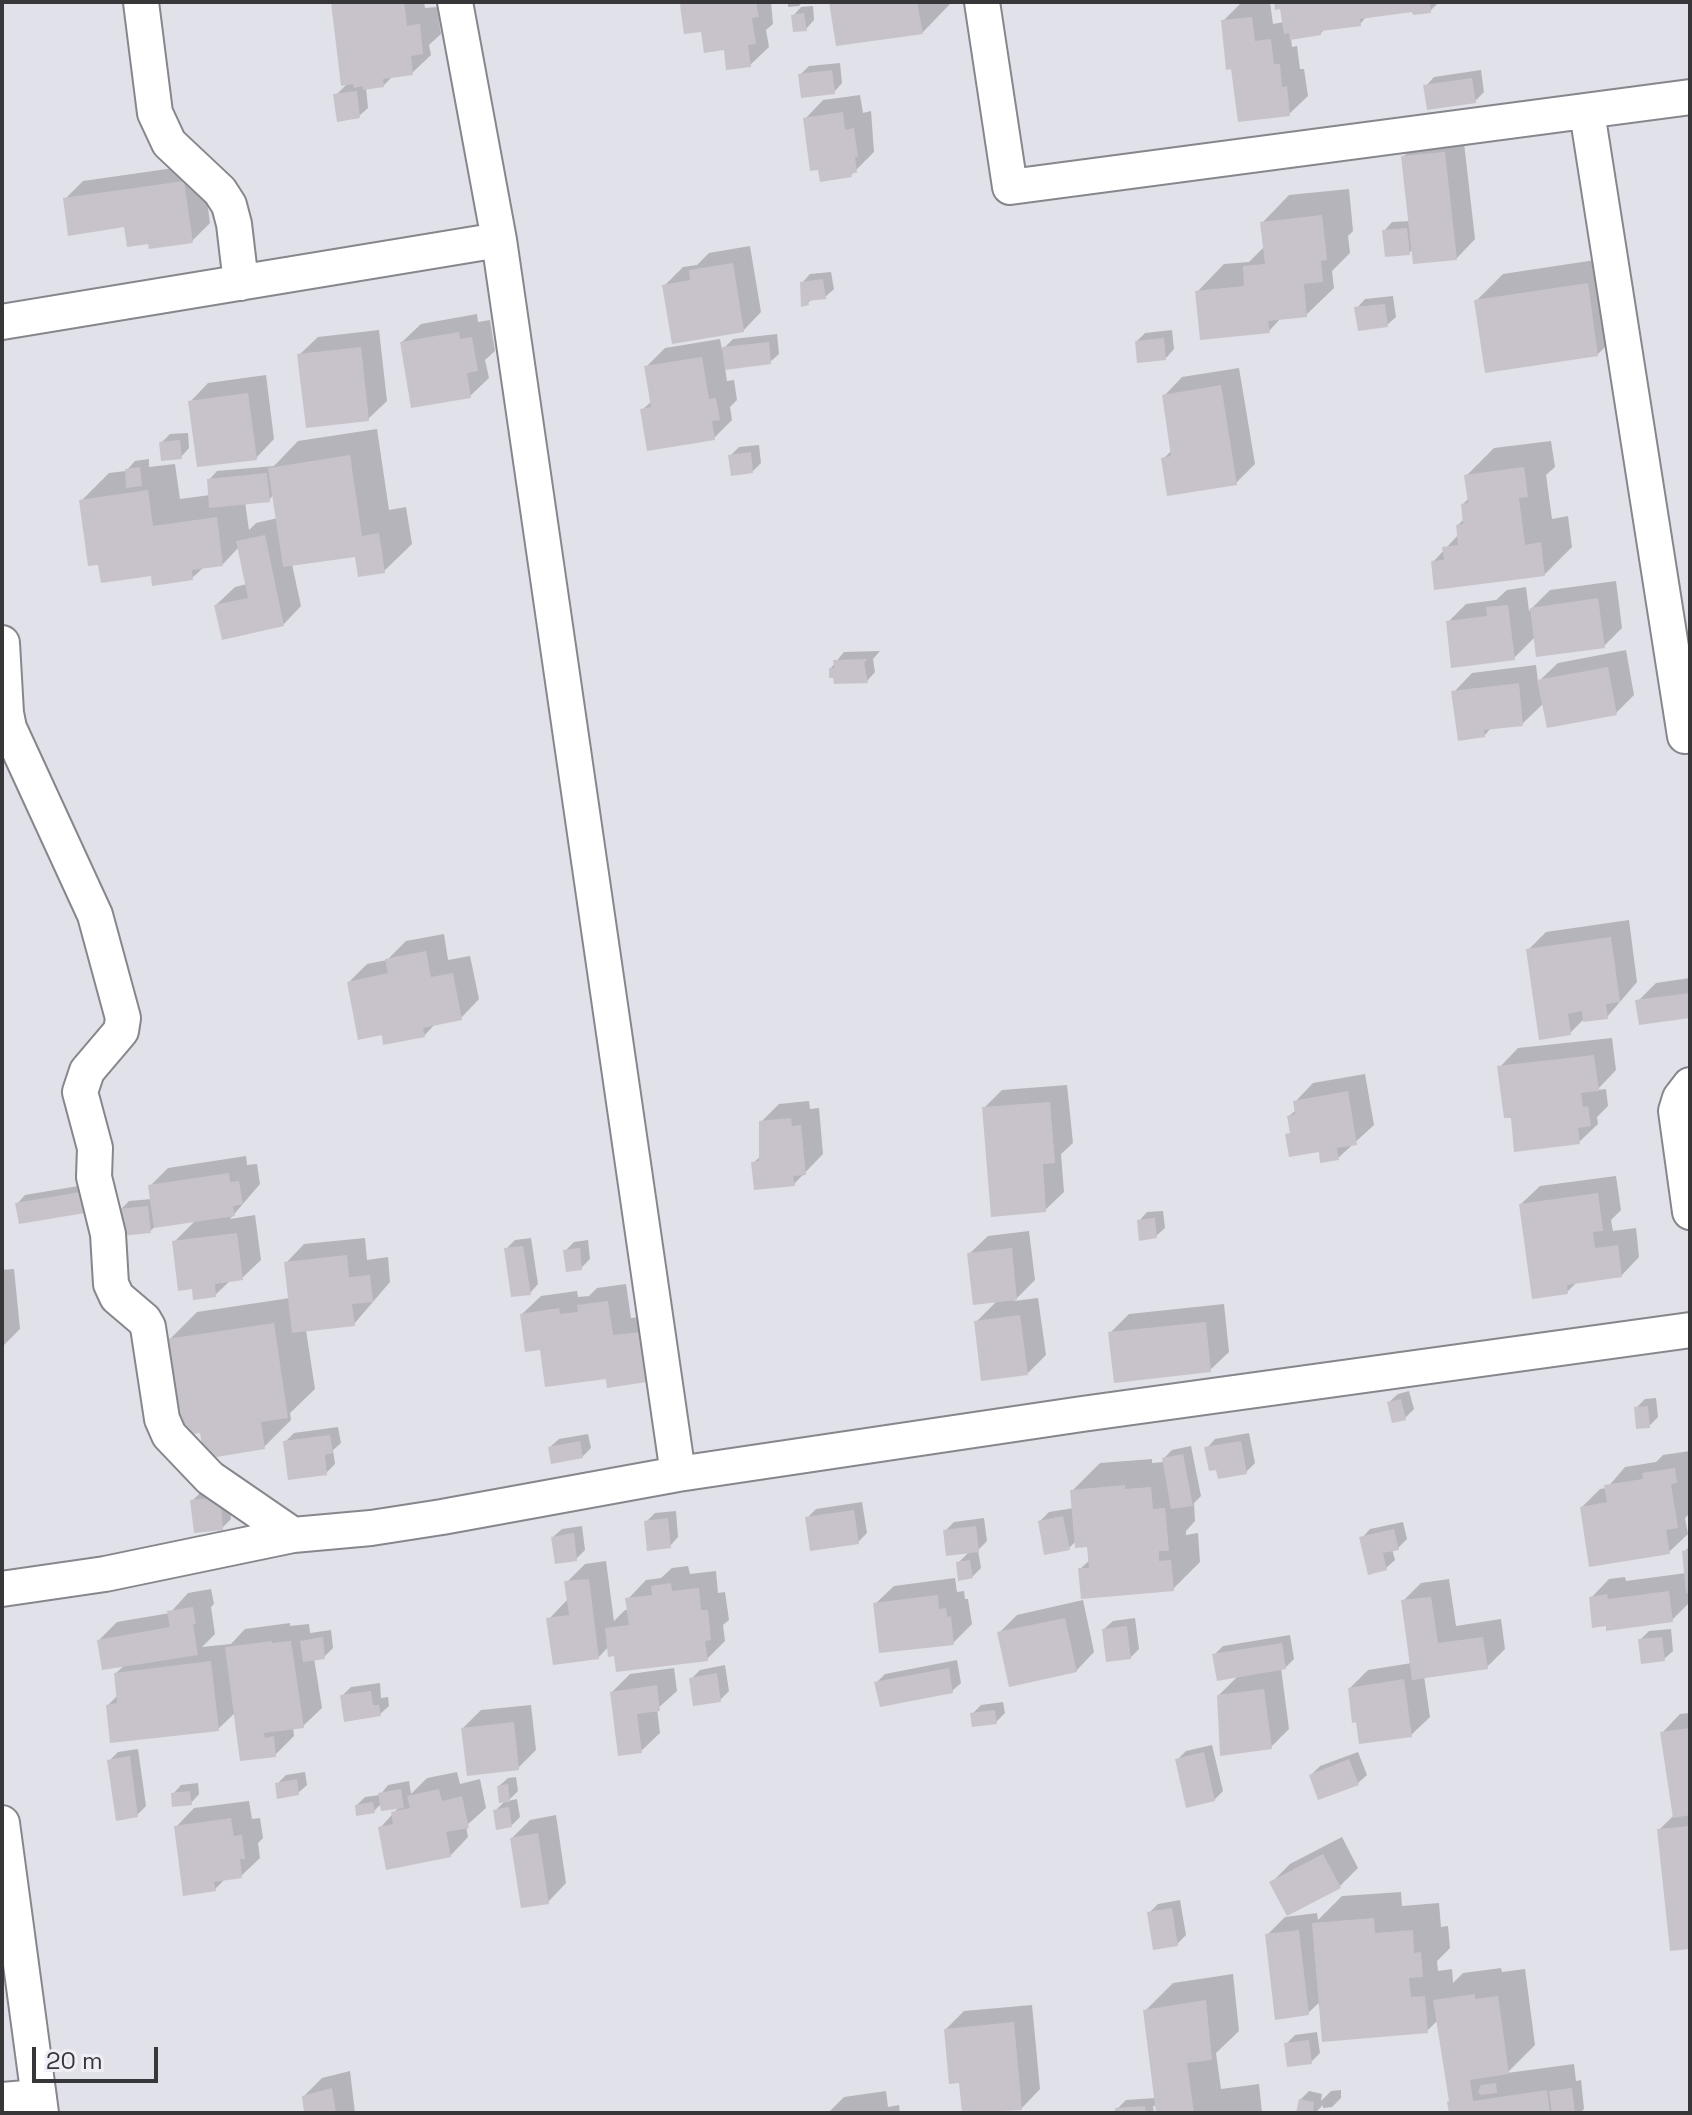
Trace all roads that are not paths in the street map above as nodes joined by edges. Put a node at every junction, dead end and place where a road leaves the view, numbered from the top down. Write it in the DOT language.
graph roads {
  1 [pos="141,2"];
  2 [pos="455,2"];
  3 [pos="982,2"];
  4 [pos="1690,97"];
  5 [pos="1587,112"];
  6 [pos="499,240"];
  7 [pos="241,283"];
  8 [pos="2,322"];
  9 [pos="2,643"];
  10 [pos="1685,736"];
  11 [pos="1690,1085"];
  12 [pos="1690,1212"];
  13 [pos="1690,1330"];
  14 [pos="678,1474"];
  15 [pos="293,1535"];
  16 [pos="2,1589"];
  17 [pos="2,1823"];
  18 [pos="2,2100"];
  19 [pos="40,2105"];
  1 -- 7 [label="street"];
  2 -- 6 [label="street"];
  3 -- 5 [label="street"];
  4 -- 5 [label="street"];
  5 -- 10 [label="street"];
  6 -- 7 [label="street"];
  6 -- 14 [label="street"];
  7 -- 8 [label="street"];
  9 -- 15 [label="street"];
  11 -- 12 [label="street"];
  13 -- 14 [label="street"];
  14 -- 15 [label="street"];
  15 -- 16 [label="street"];
  17 -- 19 [label="street"];
  18 -- 19 [label="street"];
}
